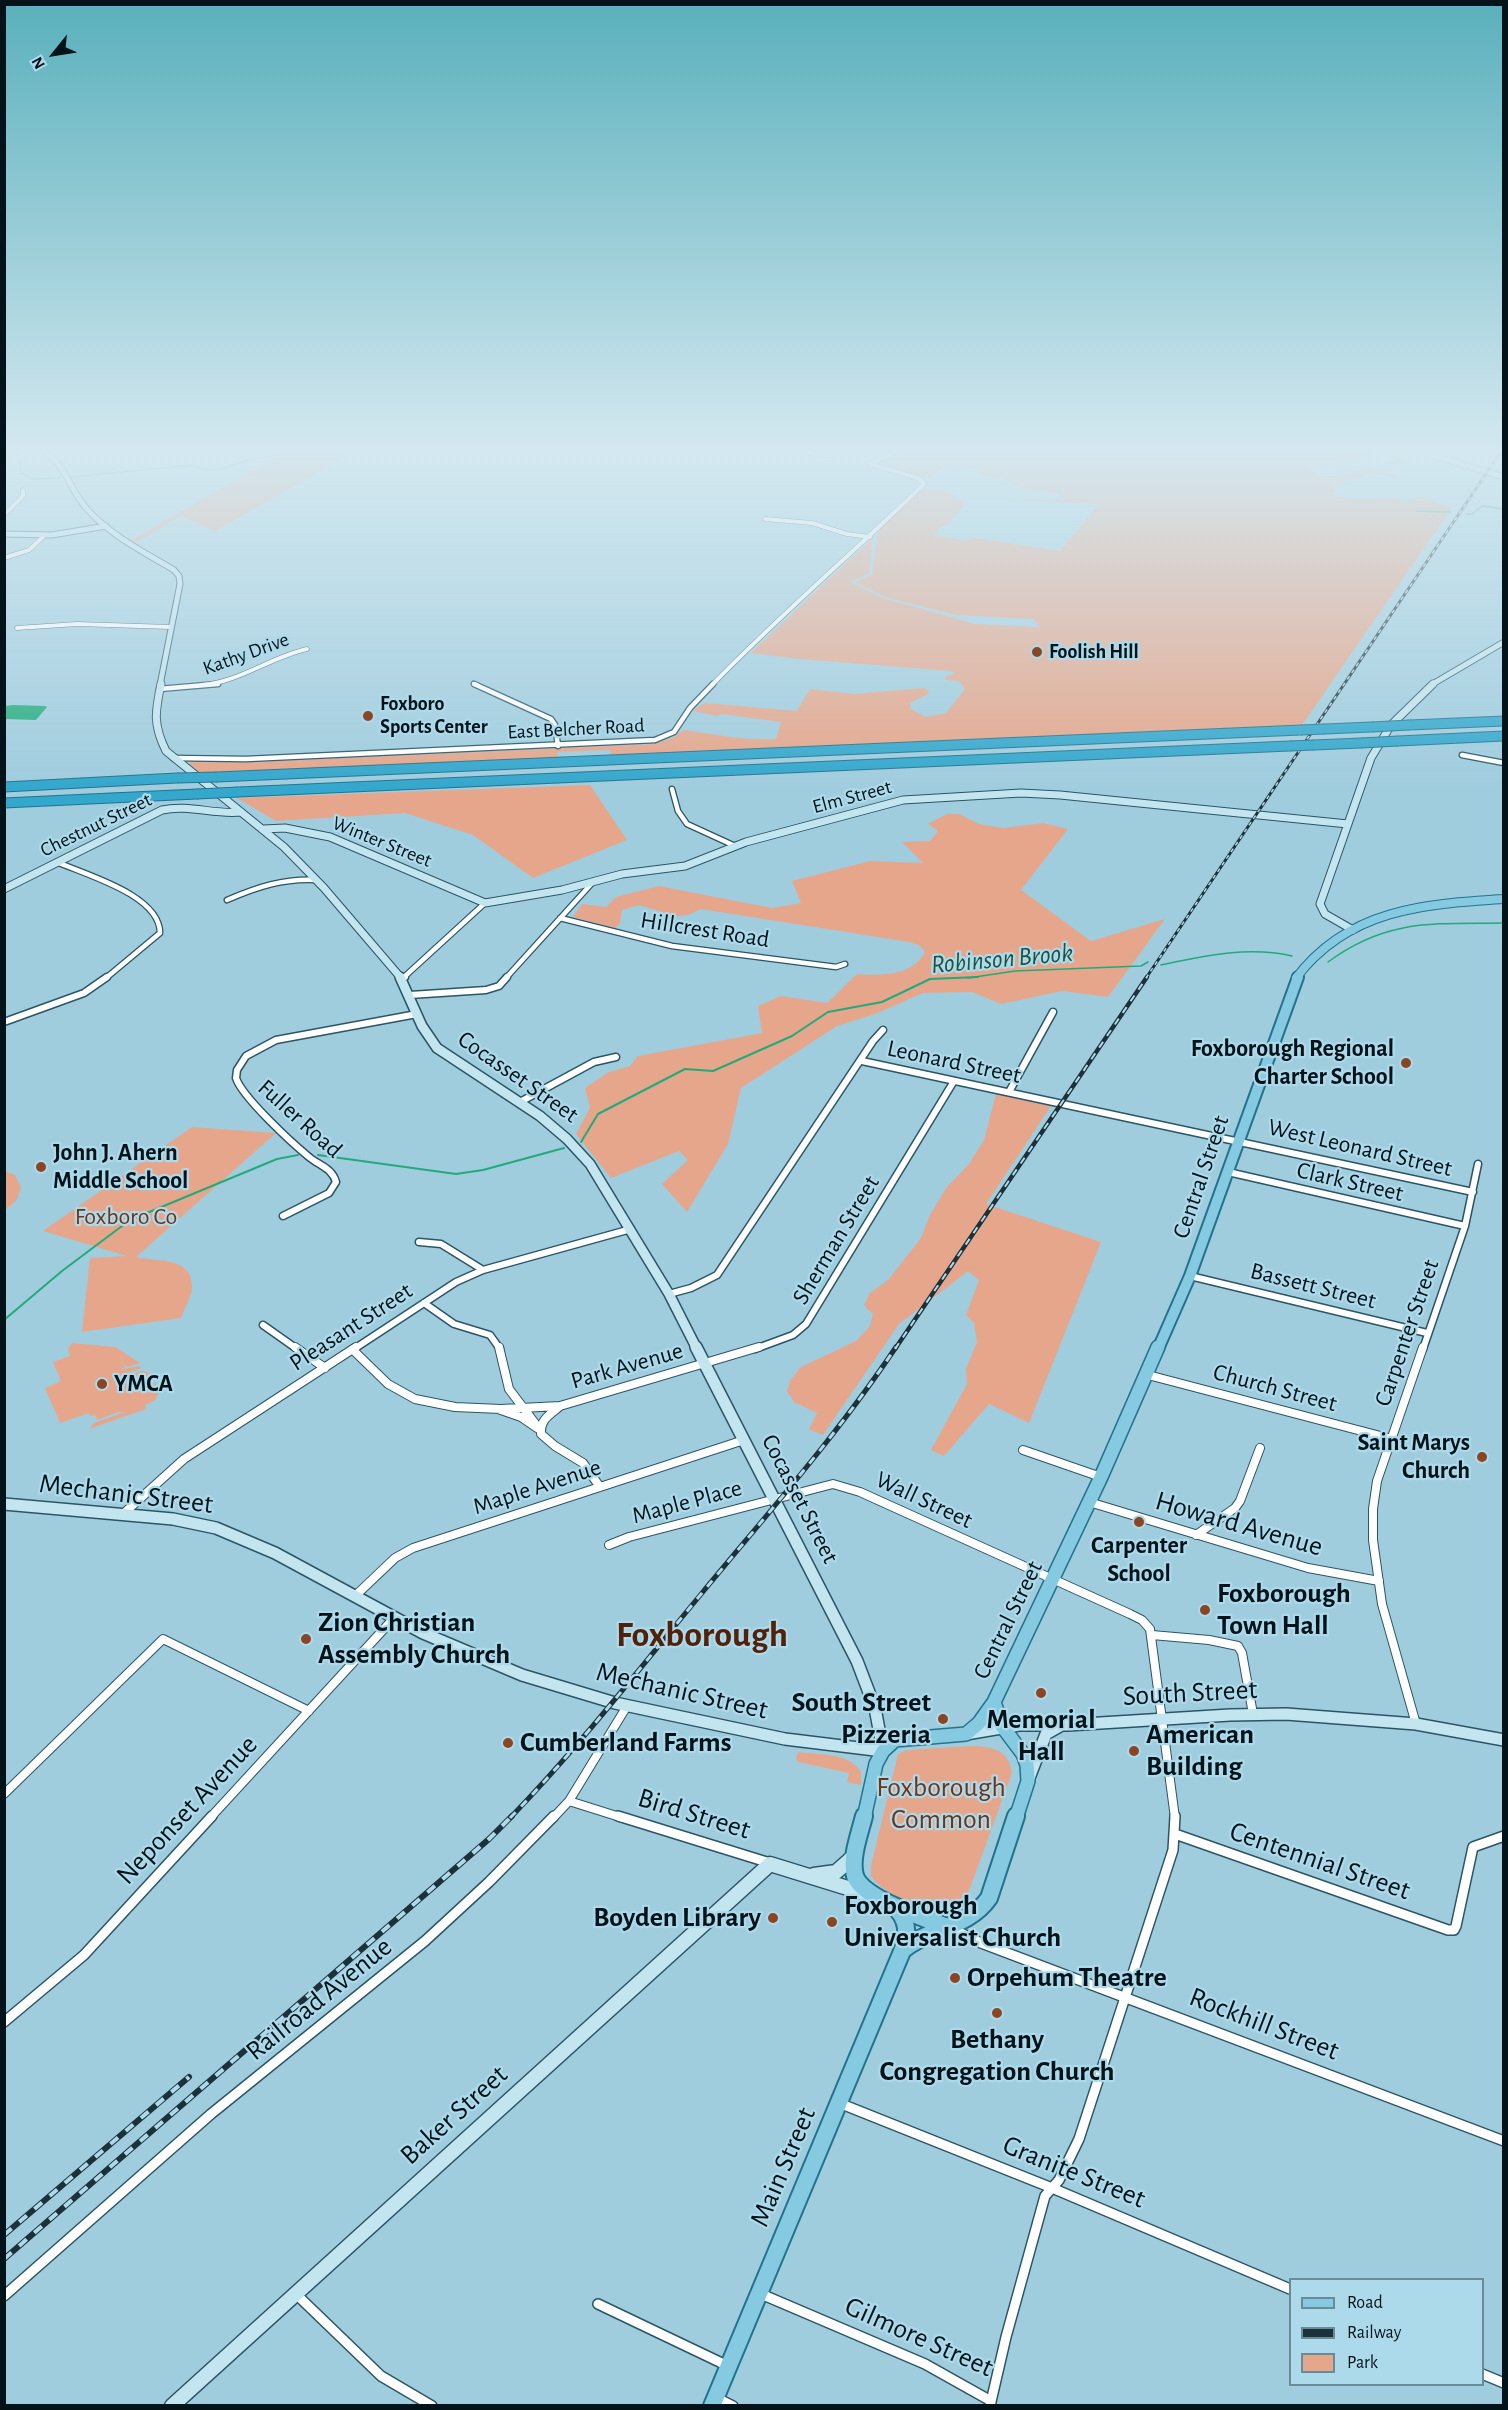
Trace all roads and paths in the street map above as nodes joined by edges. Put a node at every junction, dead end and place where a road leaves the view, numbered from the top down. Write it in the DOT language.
graph roads {
  1 [pos="164,565"];
  2 [pos="837,565"];
  3 [pos="171,627"];
  4 [pos="17,628"];
  5 [pos="1503,642"];
  6 [pos="307,649"];
  7 [pos="474,684"];
  8 [pos="159,689"];
  9 [pos="1503,721"];
  10 [pos="1503,736"];
  11 [pos="558,746"];
  12 [pos="1462,755"];
  13 [pos="172,758"];
  14 [pos="1503,764"];
  15 [pos="4,787"];
  16 [pos="672,789"];
  17 [pos="4,803"];
  18 [pos="241,812"];
  19 [pos="1348,824"];
  20 [pos="263,830"];
  21 [pos="735,846"];
  22 [pos="57,862"];
  23 [pos="317,880"];
  24 [pos="593,882"];
  25 [pos="4,889"];
  26 [pos="1503,899"];
  27 [pos="227,900"];
  28 [pos="485,903"];
  29 [pos="560,918"];
  30 [pos="1353,930"];
  31 [pos="845,964"];
  32 [pos="402,979"];
  33 [pos="410,995"];
  34 [pos="1053,1012"];
  35 [pos="417,1014"];
  36 [pos="4,1022"];
  37 [pos="883,1030"];
  38 [pos="616,1058"];
  39 [pos="861,1061"];
  40 [pos="954,1081"];
  41 [pos="1009,1092"];
  42 [pos="520,1102"];
  43 [pos="1238,1140"];
  44 [pos="1478,1164"];
  45 [pos="1228,1172"];
  46 [pos="1473,1192"];
  47 [pos="283,1216"];
  48 [pos="1465,1226"];
  49 [pos="631,1229"];
  50 [pos="419,1242"];
  51 [pos="483,1270"];
  52 [pos="1190,1276"];
  53 [pos="669,1294"];
  54 [pos="424,1303"];
  55 [pos="263,1325"];
  56 [pos="1426,1333"];
  57 [pos="353,1350"];
  58 [pos="705,1364"];
  59 [pos="325,1368"];
  60 [pos="1148,1375"];
  61 [pos="560,1406"];
  62 [pos="493,1407"];
  63 [pos="526,1408"];
  64 [pos="540,1430"];
  65 [pos="1392,1439"];
  66 [pos="745,1440"];
  67 [pos="1260,1448"];
  68 [pos="1023,1450"];
  69 [pos="1101,1477"];
  70 [pos="600,1487"];
  71 [pos="775,1499"];
  72 [pos="1089,1502"];
  73 [pos="4,1504"];
  74 [pos="122,1515"];
  75 [pos="1196,1535"];
  76 [pos="609,1545"];
  77 [pos="1052,1580"];
  78 [pos="1378,1581"];
  79 [pos="355,1596"];
  80 [pos="394,1618"];
  81 [pos="1152,1635"];
  82 [pos="994,1702"];
  83 [pos="627,1705"];
  84 [pos="309,1711"];
  85 [pos="1253,1714"];
  86 [pos="1164,1720"];
  87 [pos="1416,1724"];
  88 [pos="1068,1725"];
  89 [pos="1003,1728"];
  90 [pos="966,1734"];
  91 [pos="1503,1740"];
  92 [pos="883,1751"];
  93 [pos="1028,1780"];
  94 [pos="4,1794"];
  95 [pos="569,1801"];
  96 [pos="1175,1834"];
  97 [pos="1503,1836"];
  98 [pos="855,1854"];
  99 [pos="770,1863"];
  100 [pos="805,1874"];
  101 [pos="875,1896"];
  102 [pos="891,1903"];
  103 [pos="947,1927"];
  104 [pos="903,1949"];
  105 [pos="1126,1998"];
  106 [pos="4,2022"];
  107 [pos="839,2103"];
  108 [pos="1503,2141"];
  109 [pos="1052,2188"];
  110 [pos="1289,2289"];
  111 [pos="296,2293"];
  112 [pos="759,2293"];
  113 [pos="4,2296"];
  114 [pos="598,2304"];
  115 [pos="728,2366"];
  116 [pos="1484,2375"];
  117 [pos="1503,2383"];
  118 [pos="714,2401"];
  119 [pos="990,2403"];
  120 [pos="172,2406"];
  121 [pos="432,2406"];
  122 [pos="733,2406"];
  1 -- 3 [label="main road, Cocasset Street"];
  2 -- 11 [label="street, East Belcher Road"];
  3 -- 4 [label="street"];
  3 -- 8 [label="main road, Cocasset Street"];
  5 -- 19 [label="main road"];
  6 -- 8 [label="street, Kathy Drive"];
  7 -- 11 [label="street"];
  8 -- 13 [label="main road, Cocasset Street"];
  9 -- 15 [label="highway, bridge"];
  10 -- 17 [label="highway, bridge"];
  11 -- 13 [label="street, East Belcher Road"];
  12 -- 14 [label="street"];
  13 -- 18 [label="main road, Cocasset Street"];
  16 -- 21 [label="street"];
  18 -- 20 [label="main road, Cocasset Street"];
  18 -- 22 [label="main road, Chestnut Street"];
  19 -- 21 [label="main road, Elm Street"];
  19 -- 30 [label="main road"];
  20 -- 23 [label="main road, Cocasset Street"];
  20 -- 28 [label="main road, Winter Street"];
  21 -- 24 [label="main road, Elm Street"];
  22 -- 25 [label="main road, Chestnut Street"];
  22 -- 36 [label="street"];
  23 -- 27 [label="street"];
  23 -- 32 [label="main road, Cocasset Street"];
  24 -- 28 [label="main road, Elm Street"];
  24 -- 29 [label="street"];
  26 -- 30 [label="main road, Central Street"];
  28 -- 32 [label="street"];
  29 -- 31 [label="street, Hillcrest Road"];
  29 -- 33 [label="street"];
  30 -- 43 [label="main road, Central Street"];
  32 -- 33 [label="main road, Cocasset Street"];
  33 -- 35 [label="main road, Cocasset Street"];
  34 -- 41 [label="street"];
  35 -- 42 [label="main road, Cocasset Street"];
  35 -- 47 [label="street, Fuller Road"];
  37 -- 39 [label="street"];
  38 -- 42 [label="street"];
  39 -- 40 [label="street, Leonard Street"];
  39 -- 53 [label="street, Leonard Street"];
  40 -- 41 [label="street, Leonard Street"];
  40 -- 58 [label="street, Sherman Street"];
  41 -- 43 [label="street, Leonard Street"];
  42 -- 49 [label="main road, Cocasset Street"];
  43 -- 45 [label="main road, Central Street"];
  43 -- 46 [label="street, West Leonard Street"];
  44 -- 46 [label="street, Carpenter Street"];
  45 -- 48 [label="street, Clark Street"];
  45 -- 52 [label="main road, Central Street"];
  46 -- 48 [label="street, Carpenter Street"];
  48 -- 56 [label="street, Carpenter Street"];
  49 -- 51 [label="street, Pleasant Street"];
  49 -- 53 [label="main road, Cocasset Street"];
  50 -- 51 [label="street"];
  51 -- 54 [label="street, Pleasant Street"];
  52 -- 56 [label="street, Bassett Street"];
  52 -- 60 [label="main road, Central Street"];
  53 -- 58 [label="main road, Cocasset Street"];
  54 -- 57 [label="street, Pleasant Street"];
  54 -- 63 [label="street"];
  55 -- 59 [label="street"];
  56 -- 65 [label="street, Carpenter Street"];
  57 -- 59 [label="street, Pleasant Street"];
  57 -- 62 [label="street"];
  58 -- 61 [label="street, Park Avenue"];
  58 -- 66 [label="main road, Cocasset Street"];
  59 -- 74 [label="street, Pleasant Street"];
  60 -- 65 [label="street, Church Street"];
  60 -- 69 [label="main road, Central Street"];
  61 -- 63 [label="street, Park Avenue"];
  61 -- 64 [label="street, Park Avenue"];
  62 -- 63 [label="street, Park Avenue"];
  62 -- 64 [label="street"];
  63 -- 64 [label="street"];
  64 -- 70 [label="street"];
  65 -- 78 [label="street, Carpenter Street"];
  66 -- 70 [label="street, Maple Avenue"];
  66 -- 71 [label="main road, Cocasset Street"];
  67 -- 75 [label="street"];
  68 -- 69 [label="street"];
  69 -- 72 [label="main road, Central Street"];
  70 -- 79 [label="street, Maple Avenue"];
  71 -- 76 [label="street, Maple Place"];
  71 -- 77 [label="street, Wall Street"];
  71 -- 92 [label="main road, Cocasset Street"];
  72 -- 75 [label="street, Howard Avenue"];
  72 -- 77 [label="main road, Central Street"];
  73 -- 74 [label="main road, Mechanic Street"];
  74 -- 79 [label="main road, Mechanic Street"];
  75 -- 78 [label="street, Howard Avenue"];
  77 -- 81 [label="street, Wall Street"];
  77 -- 82 [label="main road, Central Street"];
  78 -- 87 [label="street, Carpenter Street"];
  79 -- 80 [label="main road, Mechanic Street"];
  80 -- 83 [label="main road, Mechanic Street"];
  80 -- 84 [label="street, Neponset Avenue"];
  81 -- 85 [label="street"];
  81 -- 86 [label="street, Gilmore Street"];
  82 -- 89 [label="main road, Central Street"];
  82 -- 90 [label="main road, Central Street"];
  83 -- 92 [label="main road, Mechanic Street"];
  83 -- 95 [label="street, Railroad Avenue"];
  84 -- 94 [label="street"];
  84 -- 106 [label="street, Neponset Avenue"];
  85 -- 86 [label="main road, South Street"];
  85 -- 87 [label="main road, South Street"];
  86 -- 88 [label="main road, South Street"];
  86 -- 96 [label="street, Gilmore Street"];
  87 -- 91 [label="main road, South Street"];
  88 -- 89 [label="main road, South Street"];
  88 -- 93 [label="main road"];
  89 -- 90 [label="main road, South Street"];
  89 -- 93 [label="main road"];
  90 -- 92 [label="main road, South Street"];
  92 -- 98 [label="main road"];
  93 -- 103 [label="main road"];
  95 -- 99 [label="street, Bird Street"];
  95 -- 113 [label="street, Railroad Avenue"];
  96 -- 97 [label="street, Centennial Street"];
  96 -- 105 [label="street, Gilmore Street"];
  98 -- 100 [label="main road, Bird Street"];
  98 -- 101 [label="main road"];
  99 -- 100 [label="main road, Bird Street"];
  99 -- 111 [label="main road, Baker Street"];
  100 -- 101 [label="main road, Bird Street"];
  101 -- 102 [label="main road, Rockhill Street"];
  102 -- 103 [label="main road, Rockhill Street"];
  102 -- 104 [label="main road, Main Street"];
  103 -- 104 [label="main road"];
  103 -- 105 [label="street, Rockhill Street"];
  104 -- 107 [label="main road, Main Street"];
  105 -- 108 [label="street, Rockhill Street"];
  105 -- 109 [label="street, Gilmore Street"];
  107 -- 109 [label="street, Granite Street"];
  107 -- 112 [label="main road, Main Street"];
  109 -- 110 [label="street, Granite Street"];
  109 -- 119 [label="street, Gilmore Street"];
  111 -- 120 [label="main road, Baker Street"];
  111 -- 121 [label="street"];
  112 -- 115 [label="main road, Main Street"];
  112 -- 119 [label="street, Gilmore Street"];
  114 -- 115 [label="street"];
  115 -- 118 [label="main road, Main Street"];
  116 -- 117 [label="street"];
  118 -- 122 [label="street"];
}
